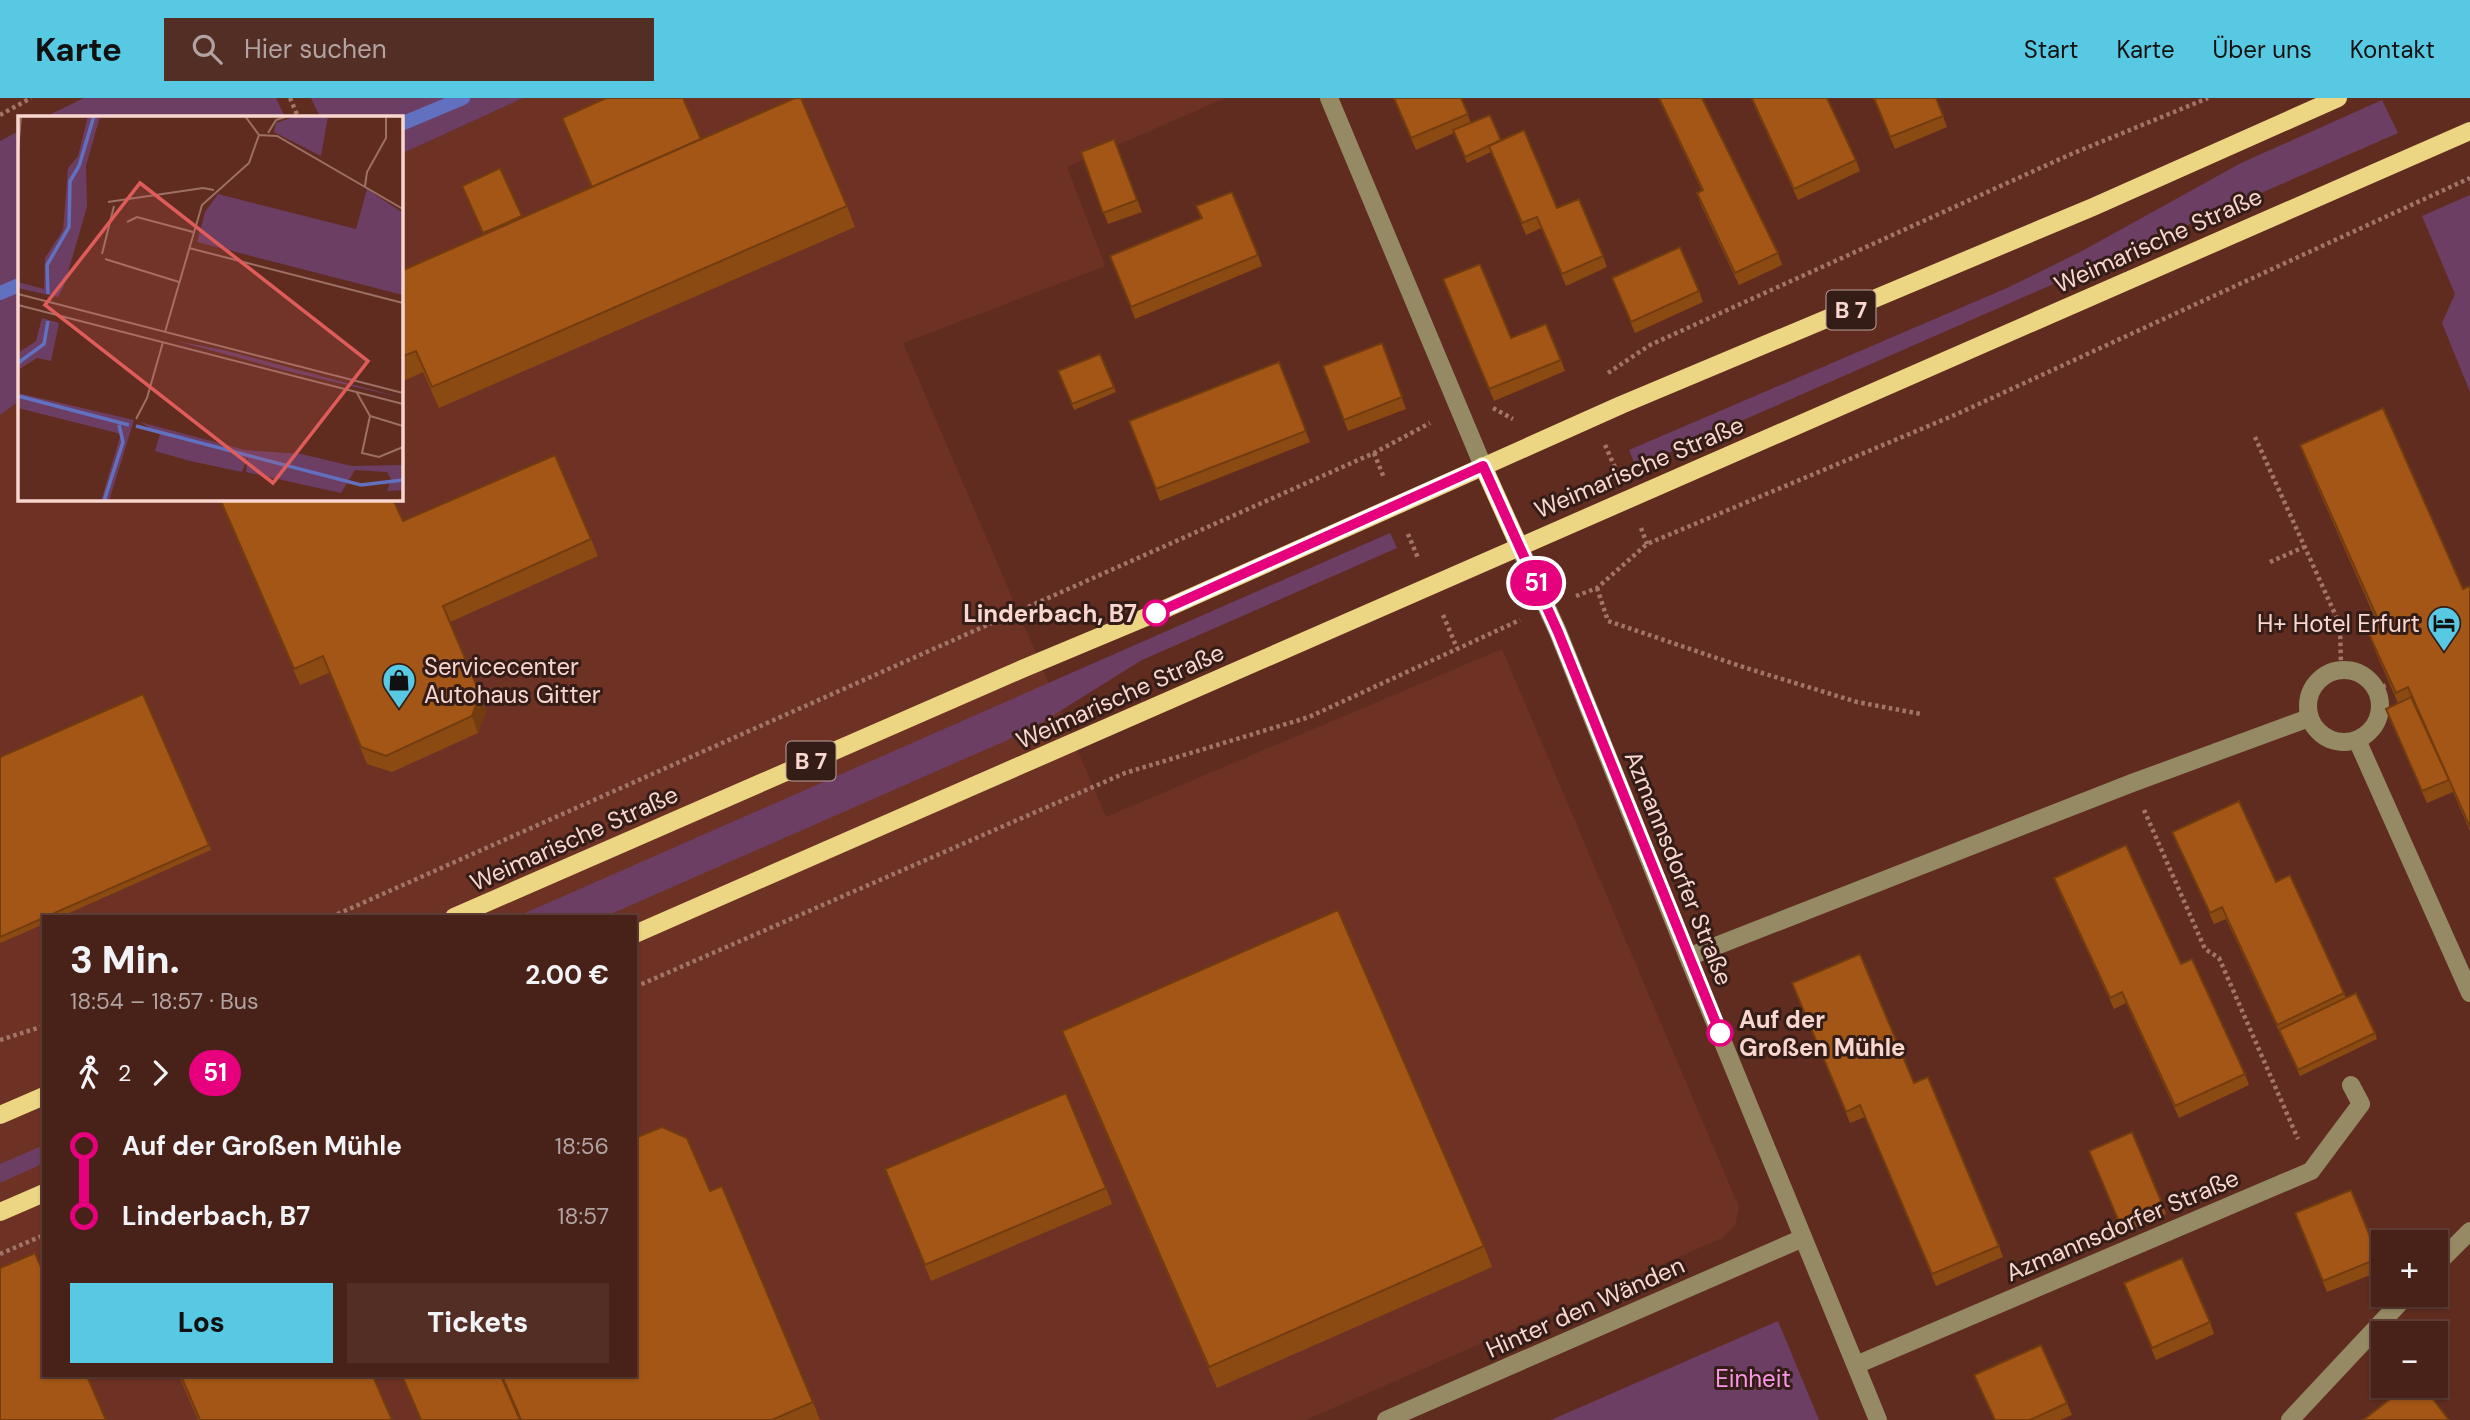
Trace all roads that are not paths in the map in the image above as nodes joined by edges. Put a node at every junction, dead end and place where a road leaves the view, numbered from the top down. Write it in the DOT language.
graph roads {
  1 [pos="1329,98"];
  2 [pos="2338,98"];
  3 [pos="2470,131"];
  4 [pos="1483,466"];
  5 [pos="1519,546"];
  6 [pos="2309,718"];
  7 [pos="2357,740"];
  8 [pos="459,915"];
  9 [pos="637,933"];
  10 [pos="1688,957"];
  11 [pos="2470,993"];
  12 [pos="2351,1086"];
  13 [pos="42,1097"];
  14 [pos="0,1115"];
  15 [pos="42,1194"];
  16 [pos="0,1212"];
  17 [pos="2470,1231"];
  18 [pos="1803,1238"];
  19 [pos="2448,1253"];
  20 [pos="2396,1307"];
  21 [pos="1856,1365"];
  22 [pos="1386,1420"];
  23 [pos="1878,1420"];
  24 [pos="2290,1420"];
  1 -- 4 [label="street"];
  2 -- 4 [label="main road, Weimarische Straße / B 7"];
  3 -- 5 [label="main road, Weimarische Straße"];
  4 -- 5 [label="main road"];
  4 -- 8 [label="main road, Weimarische Straße / B 7"];
  5 -- 9 [label="main road, Weimarische Straße"];
  5 -- 10 [label="street, Azmannsdorfer Straße"];
  6 -- 7 [label="street"];
  6 -- 7 [label="street"];
  6 -- 10 [label="street"];
  7 -- 11 [label="street"];
  10 -- 18 [label="street, Azmannsdorfer Straße"];
  12 -- 21 [label="street, Azmannsdorfer Straße"];
  13 -- 14 [label="main road"];
  15 -- 16 [label="main road"];
  17 -- 19 [label="street"];
  18 -- 21 [label="street, Azmannsdorfer Straße"];
  18 -- 22 [label="street, Hinter den Wänden"];
  20 -- 24 [label="street"];
  21 -- 23 [label="street, Azmannsdorfer Straße"];
}
